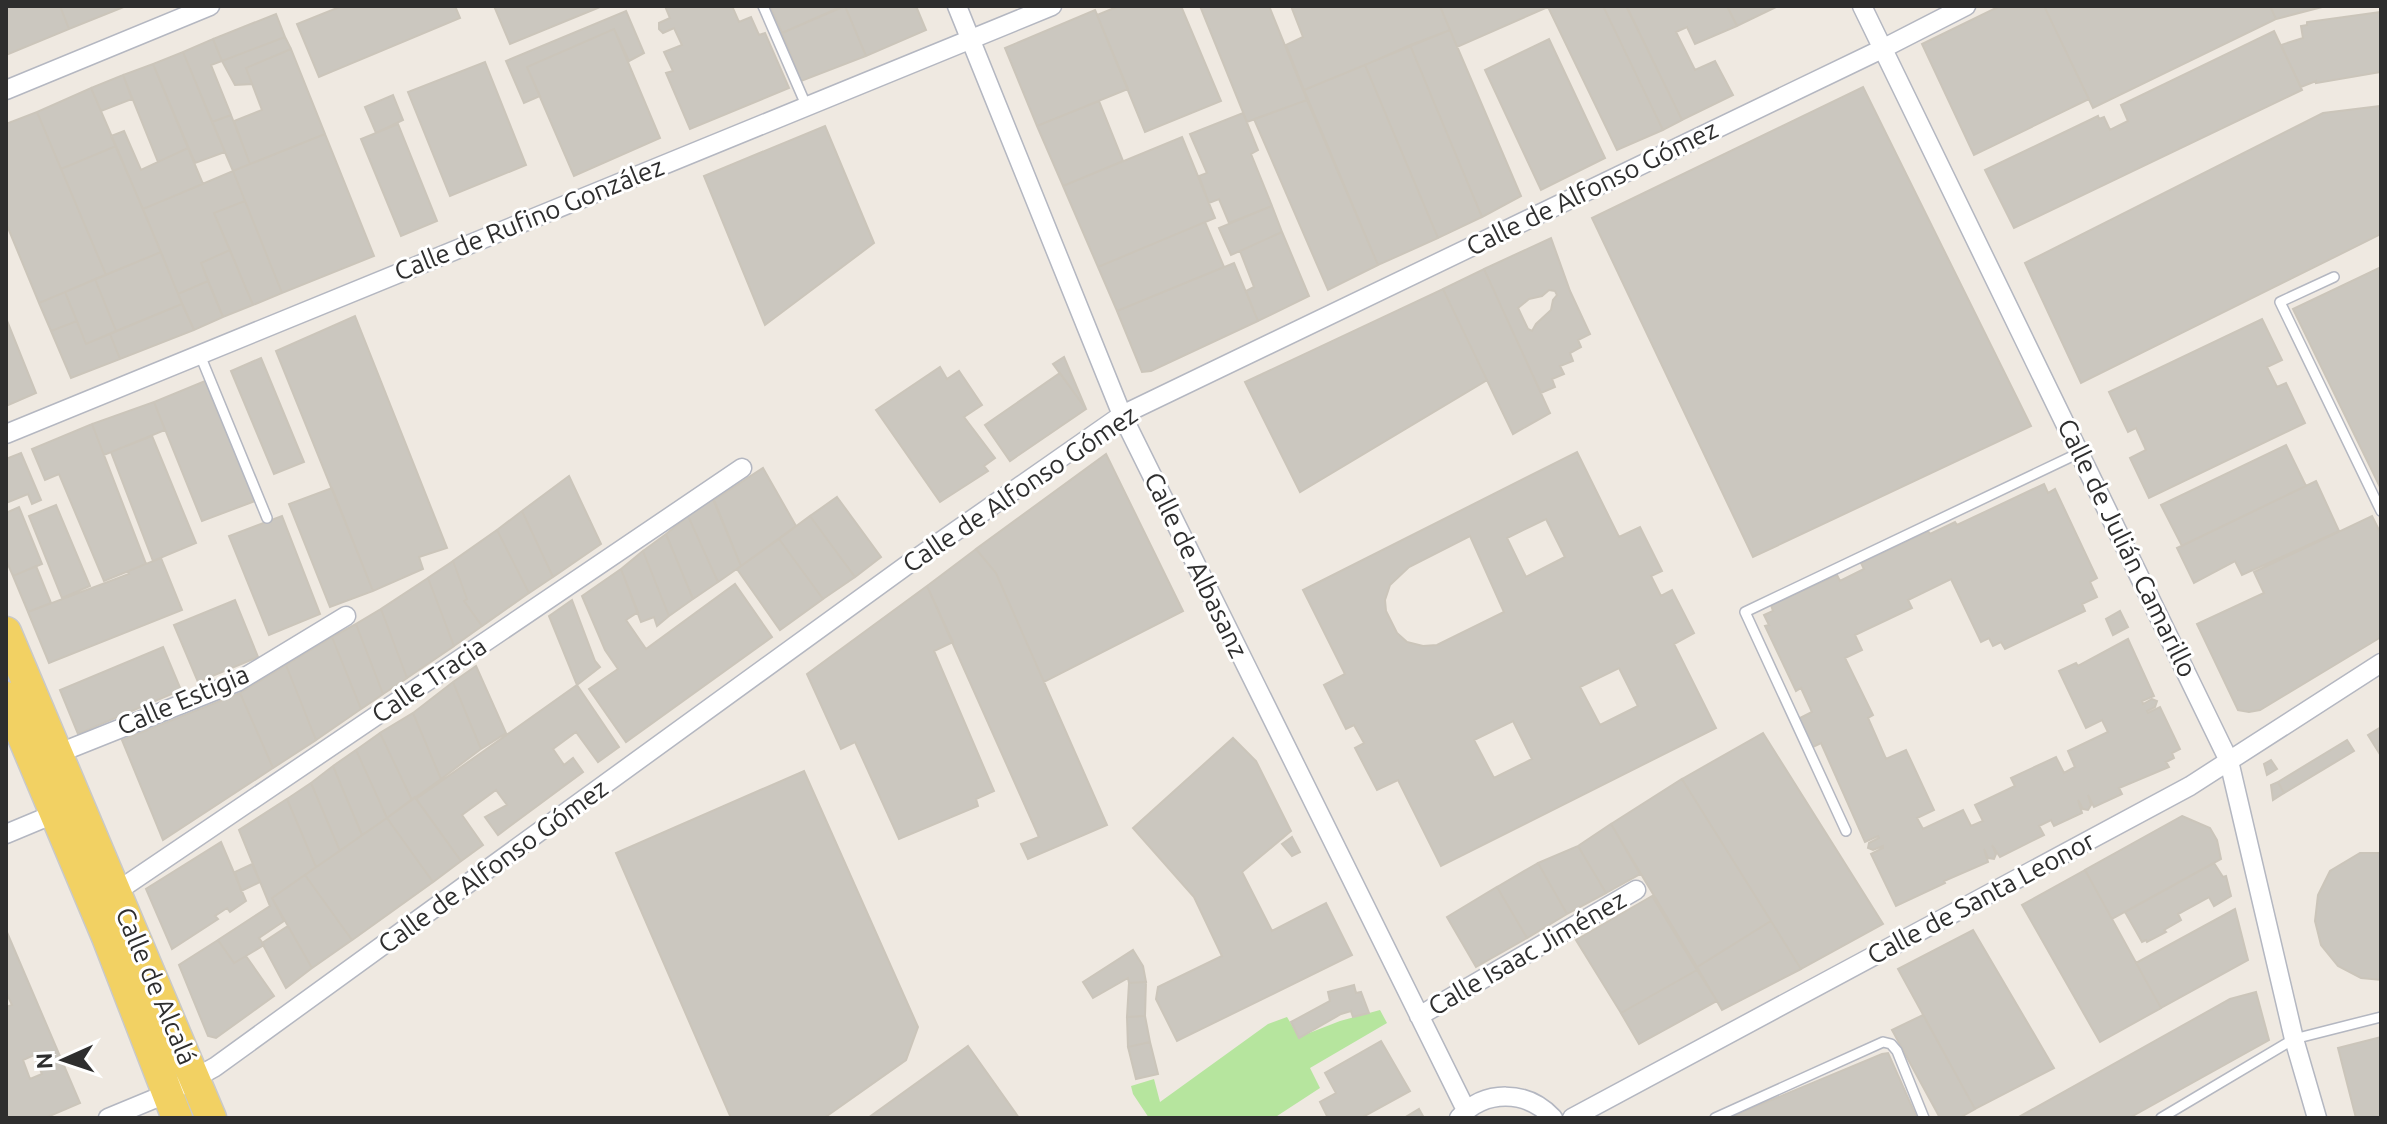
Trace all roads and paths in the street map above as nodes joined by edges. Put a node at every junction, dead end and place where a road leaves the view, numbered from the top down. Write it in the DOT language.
graph roads {
  1 [pos="210,6"];
  2 [pos="763,6"];
  3 [pos="957,6"];
  4 [pos="1052,6"];
  5 [pos="1862,6"];
  6 [pos="1966,6"];
  7 [pos="970,39"];
  8 [pos="1882,49"];
  9 [pos="6,90"];
  10 [pos="806,105"];
  11 [pos="2334,277"];
  12 [pos="200,355"];
  13 [pos="1122,415"];
  14 [pos="6,434"];
  15 [pos="2081,452"];
  16 [pos="742,468"];
  17 [pos="2381,511"];
  18 [pos="267,518"];
  19 [pos="346,616"];
  20 [pos="6,632"];
  21 [pos="2381,663"];
  22 [pos="6,697"];
  23 [pos="59,753"];
  24 [pos="2229,761"];
  25 [pos="54,814"];
  26 [pos="1846,831"];
  27 [pos="6,834"];
  28 [pos="104,861"];
  29 [pos="1636,890"];
  30 [pos="116,892"];
  31 [pos="101,922"];
  32 [pos="132,1003"];
  33 [pos="1419,1016"];
  34 [pos="2381,1017"];
  35 [pos="2294,1039"];
  36 [pos="195,1080"];
  37 [pos="172,1106"];
  38 [pos="1462,1114"];
  39 [pos="108,1118"];
  40 [pos="211,1118"];
  41 [pos="1553,1118"];
  42 [pos="1572,1118"];
  43 [pos="1715,1118"];
  44 [pos="1924,1118"];
  45 [pos="2161,1118"];
  46 [pos="2317,1118"];
  1 -- 9 [label="street"];
  2 -- 10 [label="lane"];
  3 -- 7 [label="street, Calle de Albasanz"];
  4 -- 7 [label="street, Calle de Rufino González"];
  5 -- 8 [label="street, Calle de Julián Camarillo"];
  6 -- 8 [label="street, Calle de Alfonso Gómez"];
  7 -- 10 [label="street, Calle de Rufino González"];
  7 -- 13 [label="street, Calle de Albasanz"];
  8 -- 13 [label="street, Calle de Alfonso Gómez"];
  8 -- 15 [label="street, Calle de Julián Camarillo"];
  10 -- 12 [label="street, Calle de Rufino González"];
  11 -- 17 [label="lane"];
  12 -- 14 [label="street, Calle de Rufino González"];
  12 -- 18 [label="lane"];
  13 -- 33 [label="street, Calle de Albasanz"];
  13 -- 36 [label="street, Calle de Alfonso Gómez"];
  15 -- 24 [label="street, Calle de Julián Camarillo"];
  15 -- 26 [label="lane"];
  16 -- 30 [label="street, Calle Tracia"];
  19 -- 23 [label="street, Calle Estigia"];
  20 -- 23 [label="main road, Calle de Alcalá"];
  21 -- 24 [label="street, Calle de Santa Leonor"];
  22 -- 25 [label="main road, Calle de Alcalá"];
  23 -- 28 [label="main road, Calle de Alcalá"];
  24 -- 35 [label="street, Calle de Julián Camarillo"];
  24 -- 42 [label="street, Calle de Santa Leonor"];
  25 -- 27 [label="street"];
  25 -- 28 [label="street, Calle de Alcalá"];
  25 -- 31 [label="main road, Calle de Alcalá"];
  28 -- 30 [label="main road, Calle de Alcalá"];
  29 -- 33 [label="street, Calle Isaac Jiménez"];
  30 -- 31 [label="street, Calle de Alcalá"];
  30 -- 36 [label="main road, Calle de Alcalá"];
  31 -- 32 [label="main road, Calle de Alcalá"];
  32 -- 36 [label="street, Calle de Alcalá"];
  32 -- 37 [label="main road, Calle de Alcalá"];
  33 -- 38 [label="street, Calle de Albasanz"];
  34 -- 35 [label="lane"];
  35 -- 45 [label="lane"];
  35 -- 46 [label="street, Calle de Julián Camarillo"];
  36 -- 37 [label="street, Calle de Alcalá"];
  36 -- 40 [label="main road, Calle de Alcalá"];
  37 -- 39 [label="street"];
  38 -- 41 [label="street"];
  43 -- 44 [label="lane"];
}
